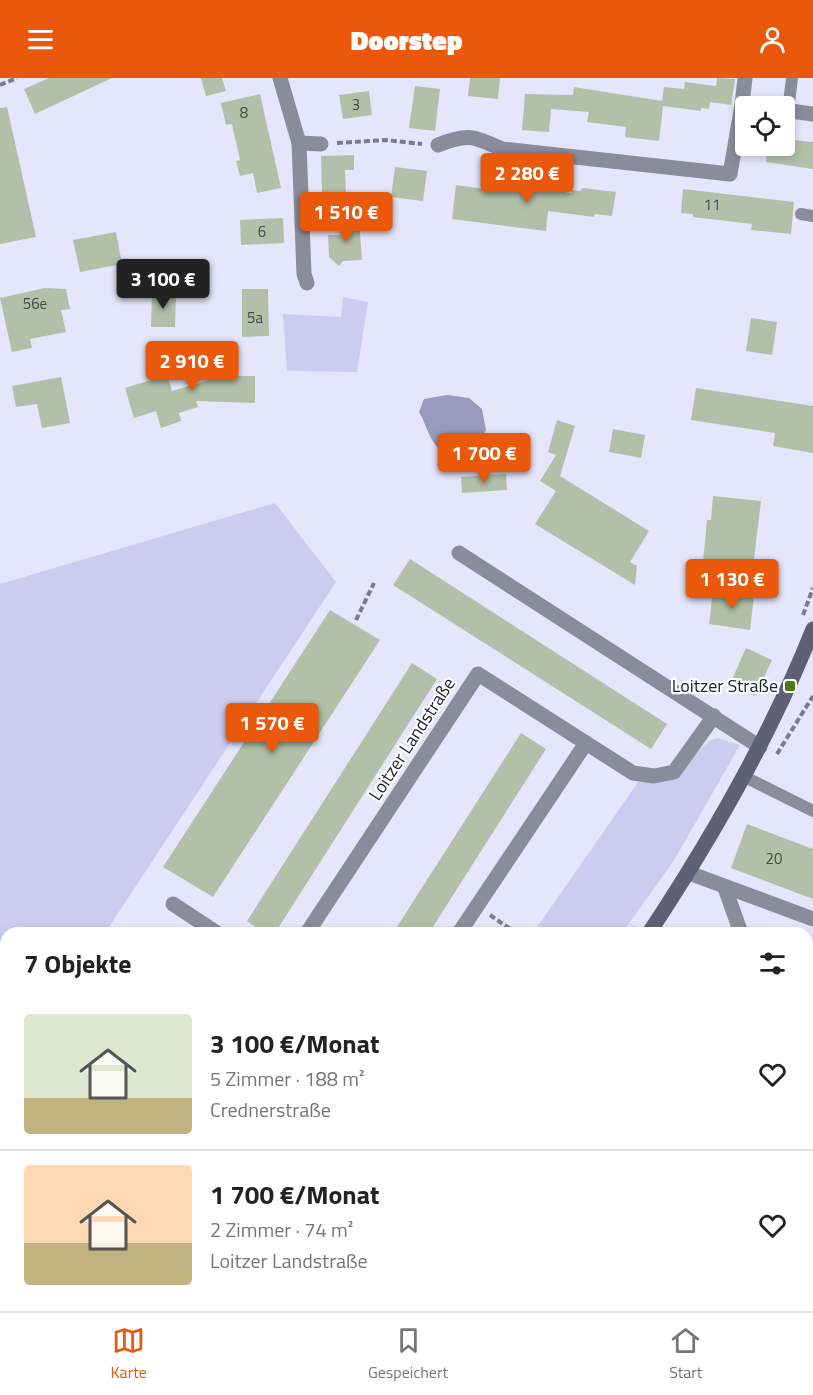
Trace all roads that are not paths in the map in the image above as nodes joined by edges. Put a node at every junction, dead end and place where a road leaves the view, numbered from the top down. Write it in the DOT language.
graph roads {
  1 [pos="280,78"];
  2 [pos="745,78"];
  3 [pos="792,78"];
  4 [pos="748,96"];
  5 [pos="789,96"];
  6 [pos="795,111"];
  7 [pos="813,114"];
  8 [pos="299,143"];
  9 [pos="321,144"];
  10 [pos="438,145"];
  11 [pos="735,156"];
  12 [pos="307,283"];
  13 [pos="459,554"];
  14 [pos="813,629"];
  15 [pos="714,716"];
  16 [pos="586,743"];
  17 [pos="760,747"];
  18 [pos="745,777"];
  19 [pos="813,811"];
  20 [pos="689,873"];
  21 [pos="724,888"];
  22 [pos="173,904"];
  23 [pos="813,919"];
  24 [pos="208,927"];
  25 [pos="311,927"];
  26 [pos="463,927"];
  27 [pos="653,927"];
  28 [pos="739,927"];
  1 -- 8 [label="street"];
  2 -- 4 [label="street"];
  3 -- 5 [label="lane"];
  6 -- 7 [label="street"];
  8 -- 9 [label="street"];
  8 -- 12 [label="street"];
  10 -- 11 [label="street"];
  13 -- 15 [label="street"];
  14 -- 17 [label="main road"];
  15 -- 16 [label="street, Loitzer Landstraße"];
  15 -- 17 [label="street"];
  16 -- 25 [label="street, Loitzer Landstraße"];
  16 -- 26 [label="street"];
  17 -- 18 [label="main road"];
  18 -- 19 [label="lane"];
  18 -- 20 [label="main road"];
  20 -- 21 [label="street"];
  20 -- 27 [label="main road"];
  21 -- 23 [label="street"];
  21 -- 28 [label="street"];
  22 -- 24 [label="street"];
}
